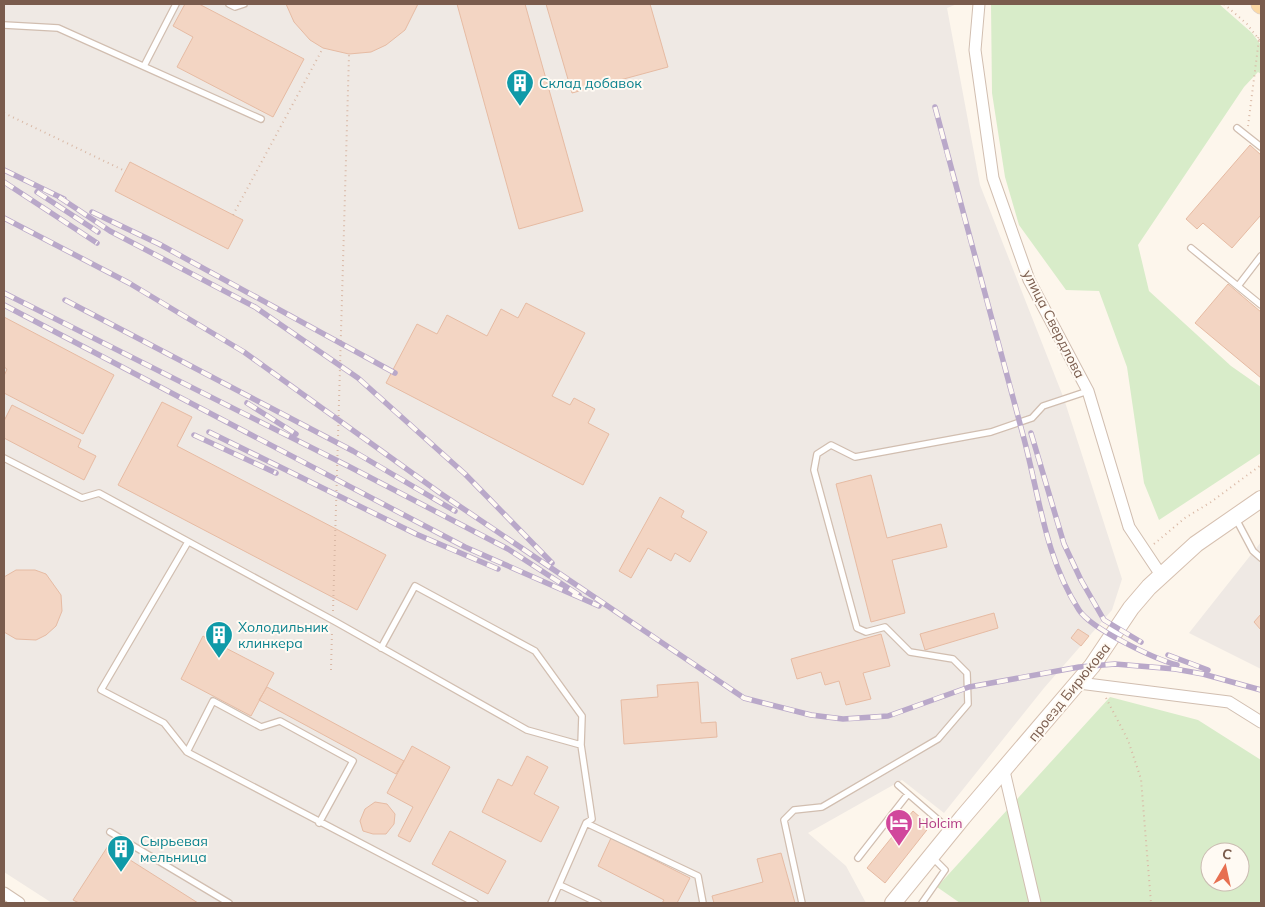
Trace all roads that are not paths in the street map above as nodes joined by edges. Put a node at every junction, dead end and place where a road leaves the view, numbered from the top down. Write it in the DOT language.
graph roads {
  1 [pos="176,4"];
  2 [pos="229,4"];
  3 [pos="244,4"];
  4 [pos="979,4"];
  5 [pos="4,26"];
  6 [pos="144,66"];
  7 [pos="261,119"];
  8 [pos="1237,128"];
  9 [pos="1261,147"];
  10 [pos="1191,248"];
  11 [pos="1261,256"];
  12 [pos="1238,286"];
  13 [pos="1261,305"];
  14 [pos="1088,391"];
  15 [pos="4,458"];
  16 [pos="1261,499"];
  17 [pos="1235,517"];
  18 [pos="188,542"];
  19 [pos="1261,558"];
  20 [pos="1161,575"];
  21 [pos="382,648"];
  22 [pos="1079,683"];
  23 [pos="1261,722"];
  24 [pos="581,744"];
  25 [pos="187,752"];
  26 [pos="1004,771"];
  27 [pos="898,785"];
  28 [pos="908,794"];
  29 [pos="320,823"];
  30 [pos="586,823"];
  31 [pos="951,831"];
  32 [pos="110,832"];
  33 [pos="931,856"];
  34 [pos="858,858"];
  35 [pos="560,884"];
  36 [pos="4,893"];
  37 [pos="19,903"];
  38 [pos="229,903"];
  39 [pos="475,903"];
  40 [pos="551,903"];
  41 [pos="598,903"];
  42 [pos="704,903"];
  43 [pos="802,903"];
  44 [pos="893,903"];
  45 [pos="922,903"];
  46 [pos="1035,903"];
  1 -- 6 [label="lane"];
  2 -- 3 [label="lane"];
  4 -- 14 [label="street, улица Свердлова"];
  5 -- 6 [label="lane"];
  6 -- 7 [label="lane"];
  8 -- 9 [label="lane"];
  10 -- 12 [label="lane"];
  11 -- 12 [label="lane"];
  12 -- 13 [label="lane"];
  14 -- 20 [label="street, улица Свердлова"];
  14 -- 43 [label="lane"];
  15 -- 18 [label="lane"];
  16 -- 17 [label="street, проезд Бирюкова"];
  17 -- 19 [label="lane"];
  17 -- 20 [label="street, проезд Бирюкова"];
  18 -- 21 [label="lane"];
  18 -- 25 [label="lane"];
  20 -- 22 [label="street, проезд Бирюкова"];
  21 -- 24 [label="lane"];
  21 -- 24 [label="lane"];
  22 -- 23 [label="street"];
  22 -- 26 [label="street, проезд Бирюкова"];
  24 -- 30 [label="lane"];
  25 -- 29 [label="lane"];
  25 -- 29 [label="lane"];
  26 -- 31 [label="street, проезд Бирюкова"];
  26 -- 46 [label="street"];
  27 -- 28 [label="lane"];
  28 -- 31 [label="lane"];
  28 -- 34 [label="lane"];
  29 -- 39 [label="lane"];
  30 -- 35 [label="lane"];
  30 -- 42 [label="lane"];
  31 -- 33 [label="street, проезд Бирюкова"];
  32 -- 38 [label="lane"];
  33 -- 44 [label="street, проезд Бирюкова"];
  33 -- 45 [label="lane"];
  35 -- 40 [label="lane"];
  35 -- 41 [label="lane"];
  36 -- 37 [label="street"];
}
